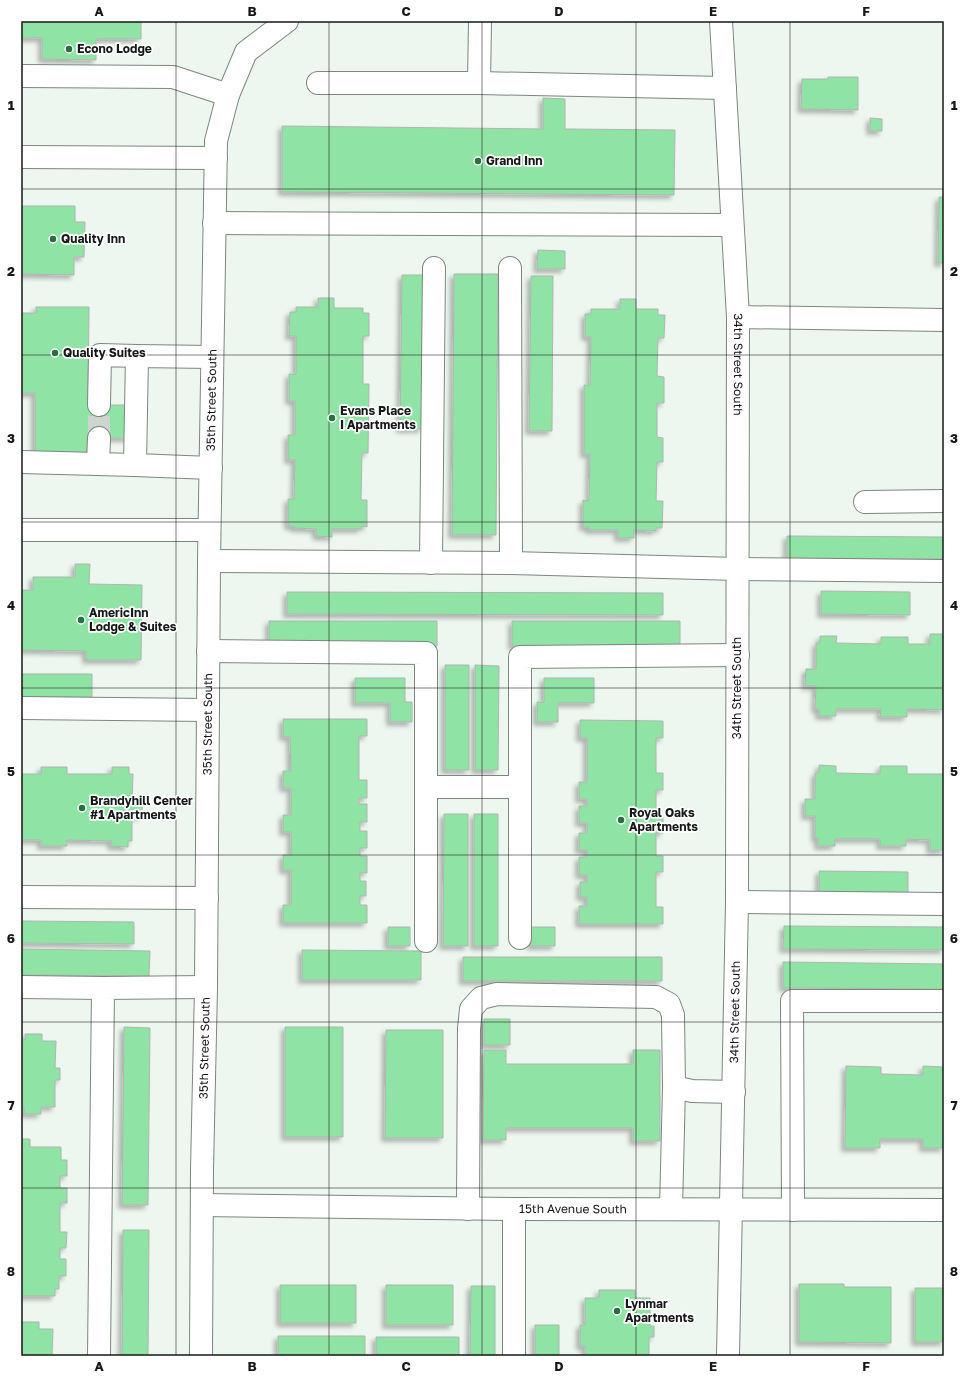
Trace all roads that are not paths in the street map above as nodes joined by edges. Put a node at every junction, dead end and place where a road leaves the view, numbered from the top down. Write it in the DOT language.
graph roads {
  1 [pos="287,21"];
  2 [pos="480,21"];
  3 [pos="721,21"];
  4 [pos="21,76"];
  5 [pos="318,83"];
  6 [pos="479,83"];
  7 [pos="725,88"];
  8 [pos="228,95"];
  9 [pos="21,157"];
  10 [pos="216,158"];
  11 [pos="214,223"];
  12 [pos="732,225"];
  13 [pos="434,268"];
  14 [pos="510,268"];
  15 [pos="738,318"];
  16 [pos="944,320"];
  17 [pos="137,356"];
  18 [pos="212,357"];
  19 [pos="99,404"];
  20 [pos="99,438"];
  21 [pos="21,462"];
  22 [pos="98,464"];
  23 [pos="135,465"];
  24 [pos="210,468"];
  25 [pos="944,501"];
  26 [pos="865,502"];
  27 [pos="21,530"];
  28 [pos="209,530"];
  29 [pos="209,561"];
  30 [pos="431,563"];
  31 [pos="511,563"];
  32 [pos="738,569"];
  33 [pos="944,571"];
  34 [pos="208,652"];
  35 [pos="738,655"];
  36 [pos="21,708"];
  37 [pos="208,710"];
  38 [pos="426,787"];
  39 [pos="520,787"];
  40 [pos="21,897"];
  41 [pos="207,898"];
  42 [pos="737,902"];
  43 [pos="944,904"];
  44 [pos="520,938"];
  45 [pos="426,941"];
  46 [pos="21,987"];
  47 [pos="206,987"];
  48 [pos="103,988"];
  49 [pos="944,1001"];
  50 [pos="674,1087"];
  51 [pos="734,1092"];
  52 [pos="202,1205"];
  53 [pos="468,1209"];
  54 [pos="514,1209"];
  55 [pos="671,1209"];
  56 [pos="731,1210"];
  57 [pos="792,1210"];
  58 [pos="944,1210"];
  59 [pos="99,1356"];
  60 [pos="201,1356"];
  61 [pos="514,1356"];
  62 [pos="728,1356"];
  1 -- 8 [label="street, 35th Street South"];
  2 -- 6 [label="street"];
  3 -- 7 [label="street, 34th Street South"];
  4 -- 8 [label="street"];
  5 -- 6 [label="street"];
  6 -- 7 [label="street"];
  7 -- 12 [label="street, 34th Street South"];
  8 -- 10 [label="street, 35th Street South"];
  9 -- 10 [label="street"];
  10 -- 11 [label="street, 35th Street South"];
  11 -- 12 [label="street"];
  11 -- 18 [label="street, 35th Street South"];
  12 -- 15 [label="street, 34th Street South"];
  13 -- 30 [label="street"];
  14 -- 31 [label="street"];
  15 -- 16 [label="street"];
  15 -- 32 [label="street, 34th Street South"];
  17 -- 18 [label="street"];
  17 -- 19 [label="street"];
  17 -- 23 [label="street"];
  18 -- 24 [label="street, 35th Street South"];
  20 -- 22 [label="street"];
  21 -- 22 [label="street"];
  22 -- 23 [label="street"];
  23 -- 24 [label="street"];
  24 -- 28 [label="street, 35th Street South"];
  25 -- 26 [label="street"];
  27 -- 28 [label="street"];
  28 -- 29 [label="street, 35th Street South"];
  29 -- 30 [label="street"];
  29 -- 34 [label="street, 35th Street South"];
  30 -- 31 [label="street"];
  31 -- 32 [label="street"];
  32 -- 33 [label="street"];
  32 -- 35 [label="street, 34th Street South"];
  34 -- 37 [label="street, 35th Street South"];
  34 -- 38 [label="street"];
  35 -- 39 [label="street"];
  35 -- 42 [label="street, 34th Street South"];
  36 -- 37 [label="street"];
  37 -- 41 [label="street, 35th Street South"];
  38 -- 39 [label="street"];
  38 -- 45 [label="street"];
  39 -- 44 [label="street"];
  40 -- 41 [label="street"];
  41 -- 47 [label="street, 35th Street South"];
  42 -- 43 [label="street"];
  42 -- 51 [label="street, 34th Street South"];
  46 -- 48 [label="street"];
  47 -- 48 [label="street"];
  47 -- 52 [label="street, 35th Street South"];
  48 -- 59 [label="street"];
  49 -- 57 [label="street"];
  50 -- 51 [label="street"];
  50 -- 53 [label="street"];
  50 -- 55 [label="street"];
  51 -- 56 [label="street, 34th Street South"];
  52 -- 53 [label="street, 15th Avenue South"];
  52 -- 60 [label="street, 35th Street South"];
  53 -- 54 [label="street, 15th Avenue South"];
  54 -- 55 [label="street, 15th Avenue South"];
  54 -- 61 [label="street"];
  55 -- 56 [label="street, 15th Avenue South"];
  56 -- 57 [label="street, 15th Avenue South"];
  56 -- 62 [label="street, 34th Street South"];
  57 -- 58 [label="street, 15th Avenue South"];
}
